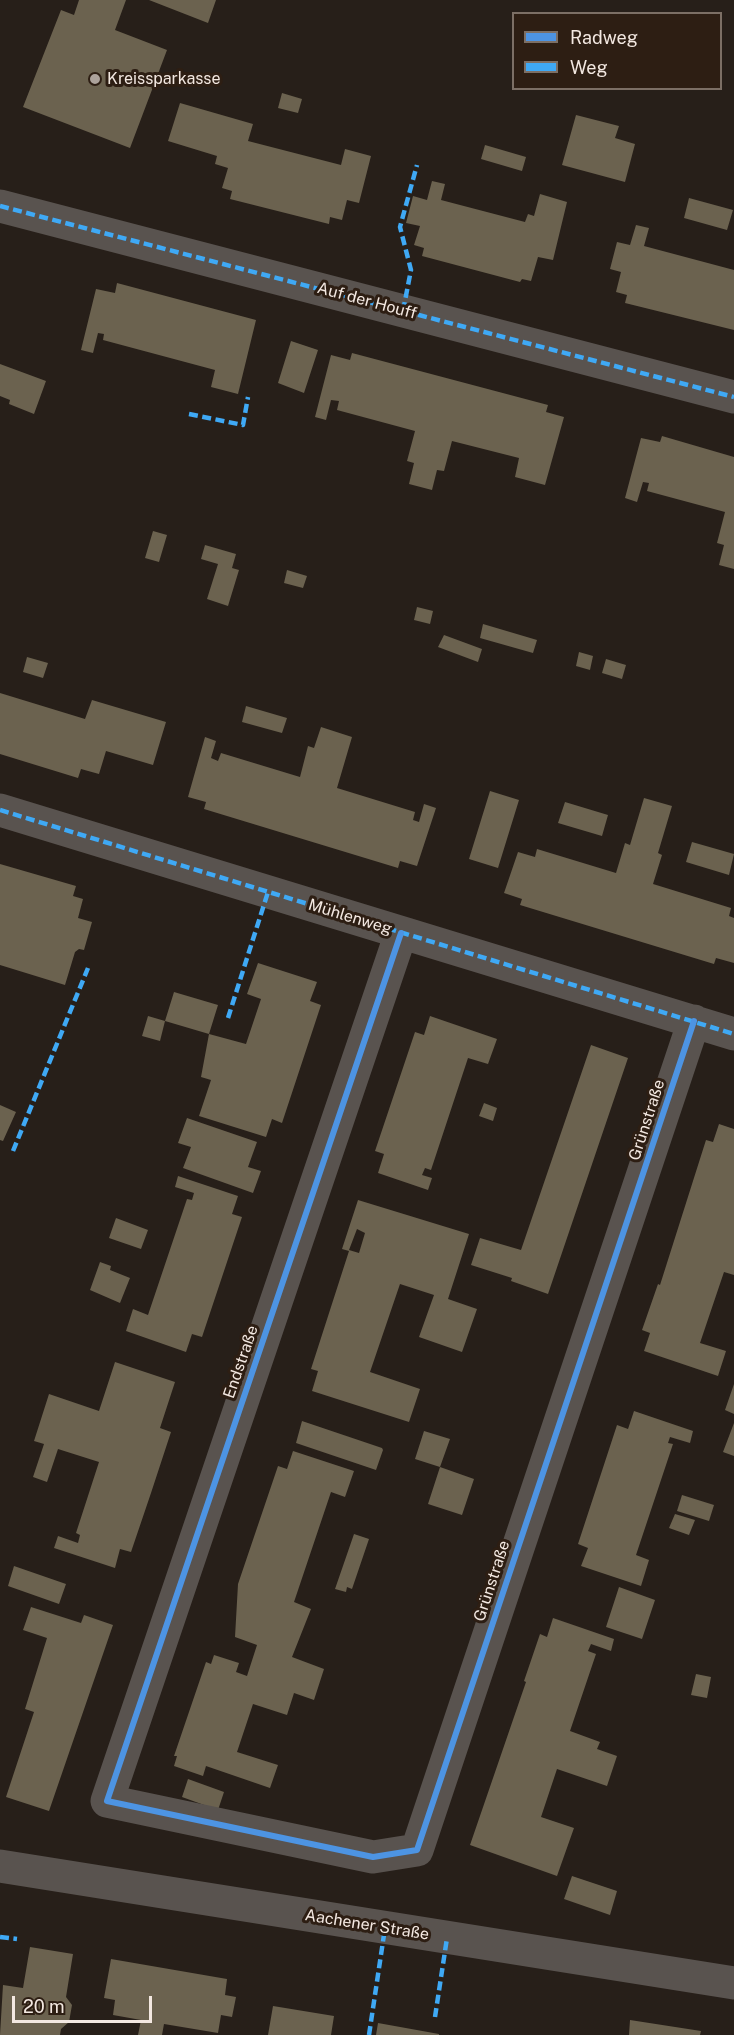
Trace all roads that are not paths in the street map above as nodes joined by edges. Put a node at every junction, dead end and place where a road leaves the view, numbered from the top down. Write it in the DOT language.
graph roads {
  1 [pos="0,206"];
  2 [pos="734,397"];
  3 [pos="0,810"];
  4 [pos="401,933"];
  5 [pos="694,1021"];
  6 [pos="734,1034"];
  7 [pos="107,1801"];
  8 [pos="0,1866"];
  9 [pos="734,1983"];
  1 -- 2 [label="street, Auf der Houff"];
  3 -- 4 [label="street, Mühlenweg"];
  4 -- 5 [label="street, Mühlenweg"];
  4 -- 7 [label="street, Endstraße"];
  5 -- 6 [label="street, Mühlenweg"];
  5 -- 7 [label="street, Grünstraße"];
  8 -- 9 [label="street, Aachener Straße"];
}
